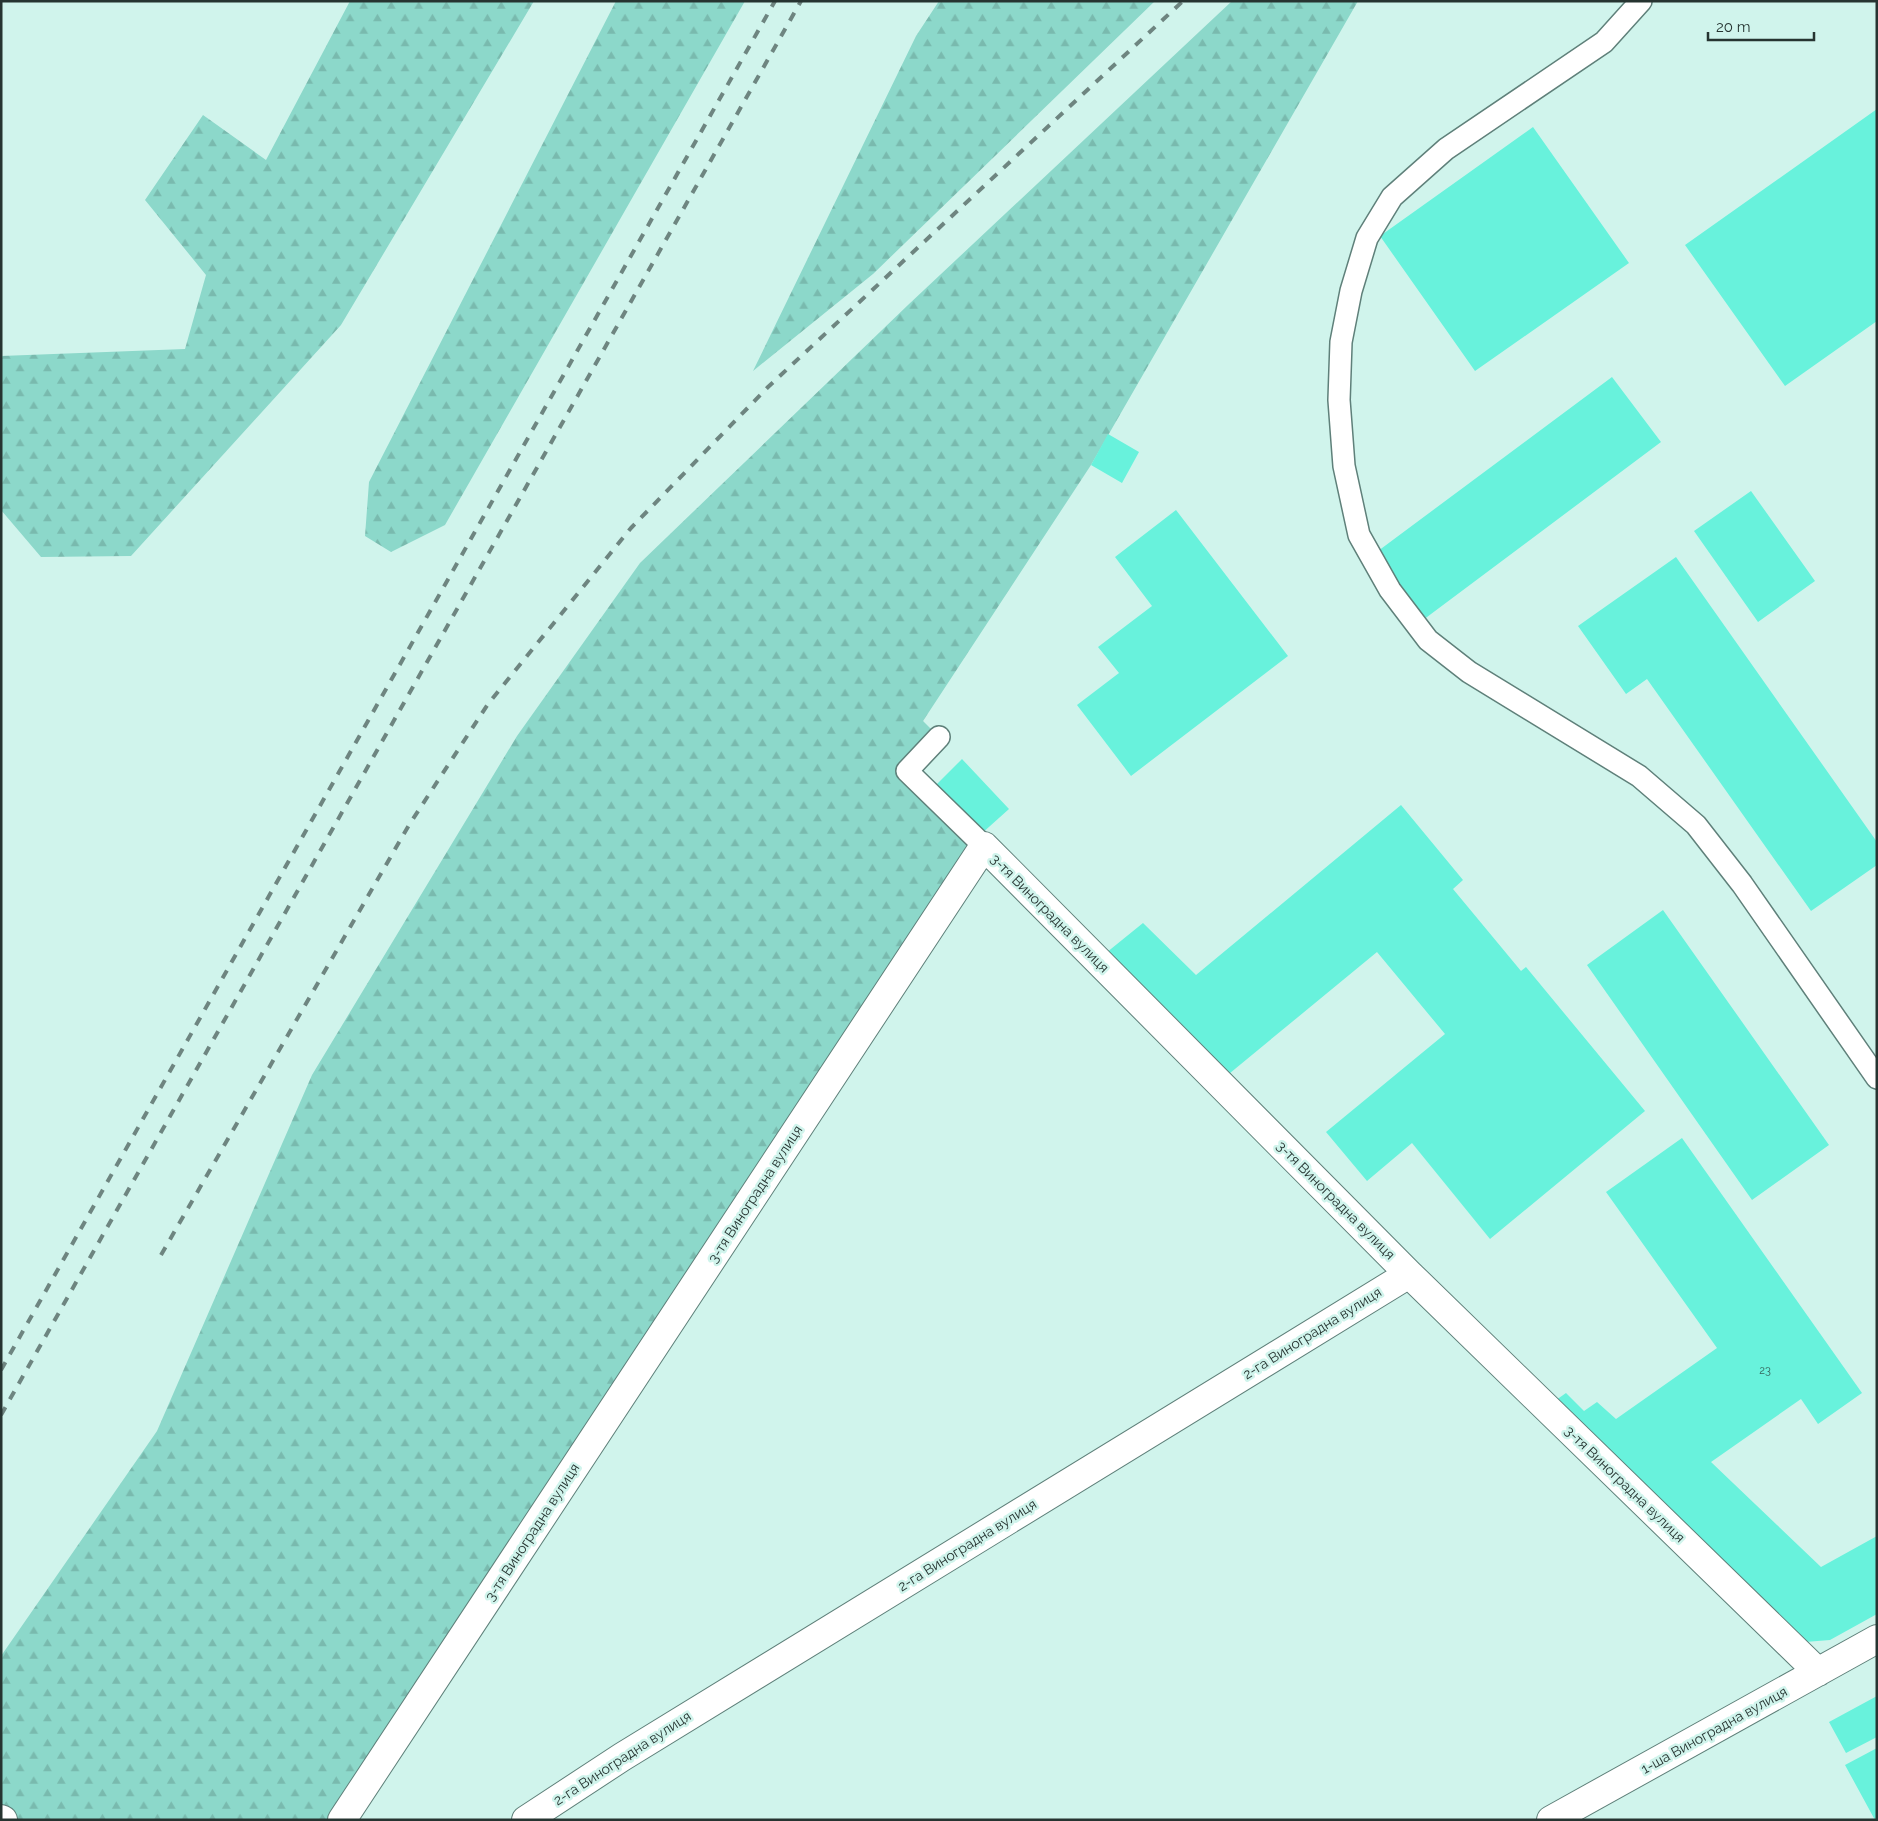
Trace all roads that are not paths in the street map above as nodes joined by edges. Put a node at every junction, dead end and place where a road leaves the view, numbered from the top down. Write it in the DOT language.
graph roads {
  1 [pos="1640,1"];
  2 [pos="939,737"];
  3 [pos="984,846"];
  4 [pos="1877,1078"];
  5 [pos="1409,1274"];
  6 [pos="1877,1639"];
  7 [pos="1818,1672"];
  8 [pos="342,1820"];
  9 [pos="526,1820"];
  10 [pos="1551,1820"];
  1 -- 4 [label="lane"];
  2 -- 3 [label="lane"];
  3 -- 5 [label="street, 3-тя Виноградна вулиця"];
  3 -- 8 [label="street, 3-тя Виноградна вулиця"];
  5 -- 7 [label="street, 3-тя Виноградна вулиця"];
  5 -- 9 [label="street, 2-га Виноградна вулиця"];
  6 -- 7 [label="street, 1-ша Виноградна вулиця"];
  7 -- 10 [label="street, 1-ша Виноградна вулиця"];
}
